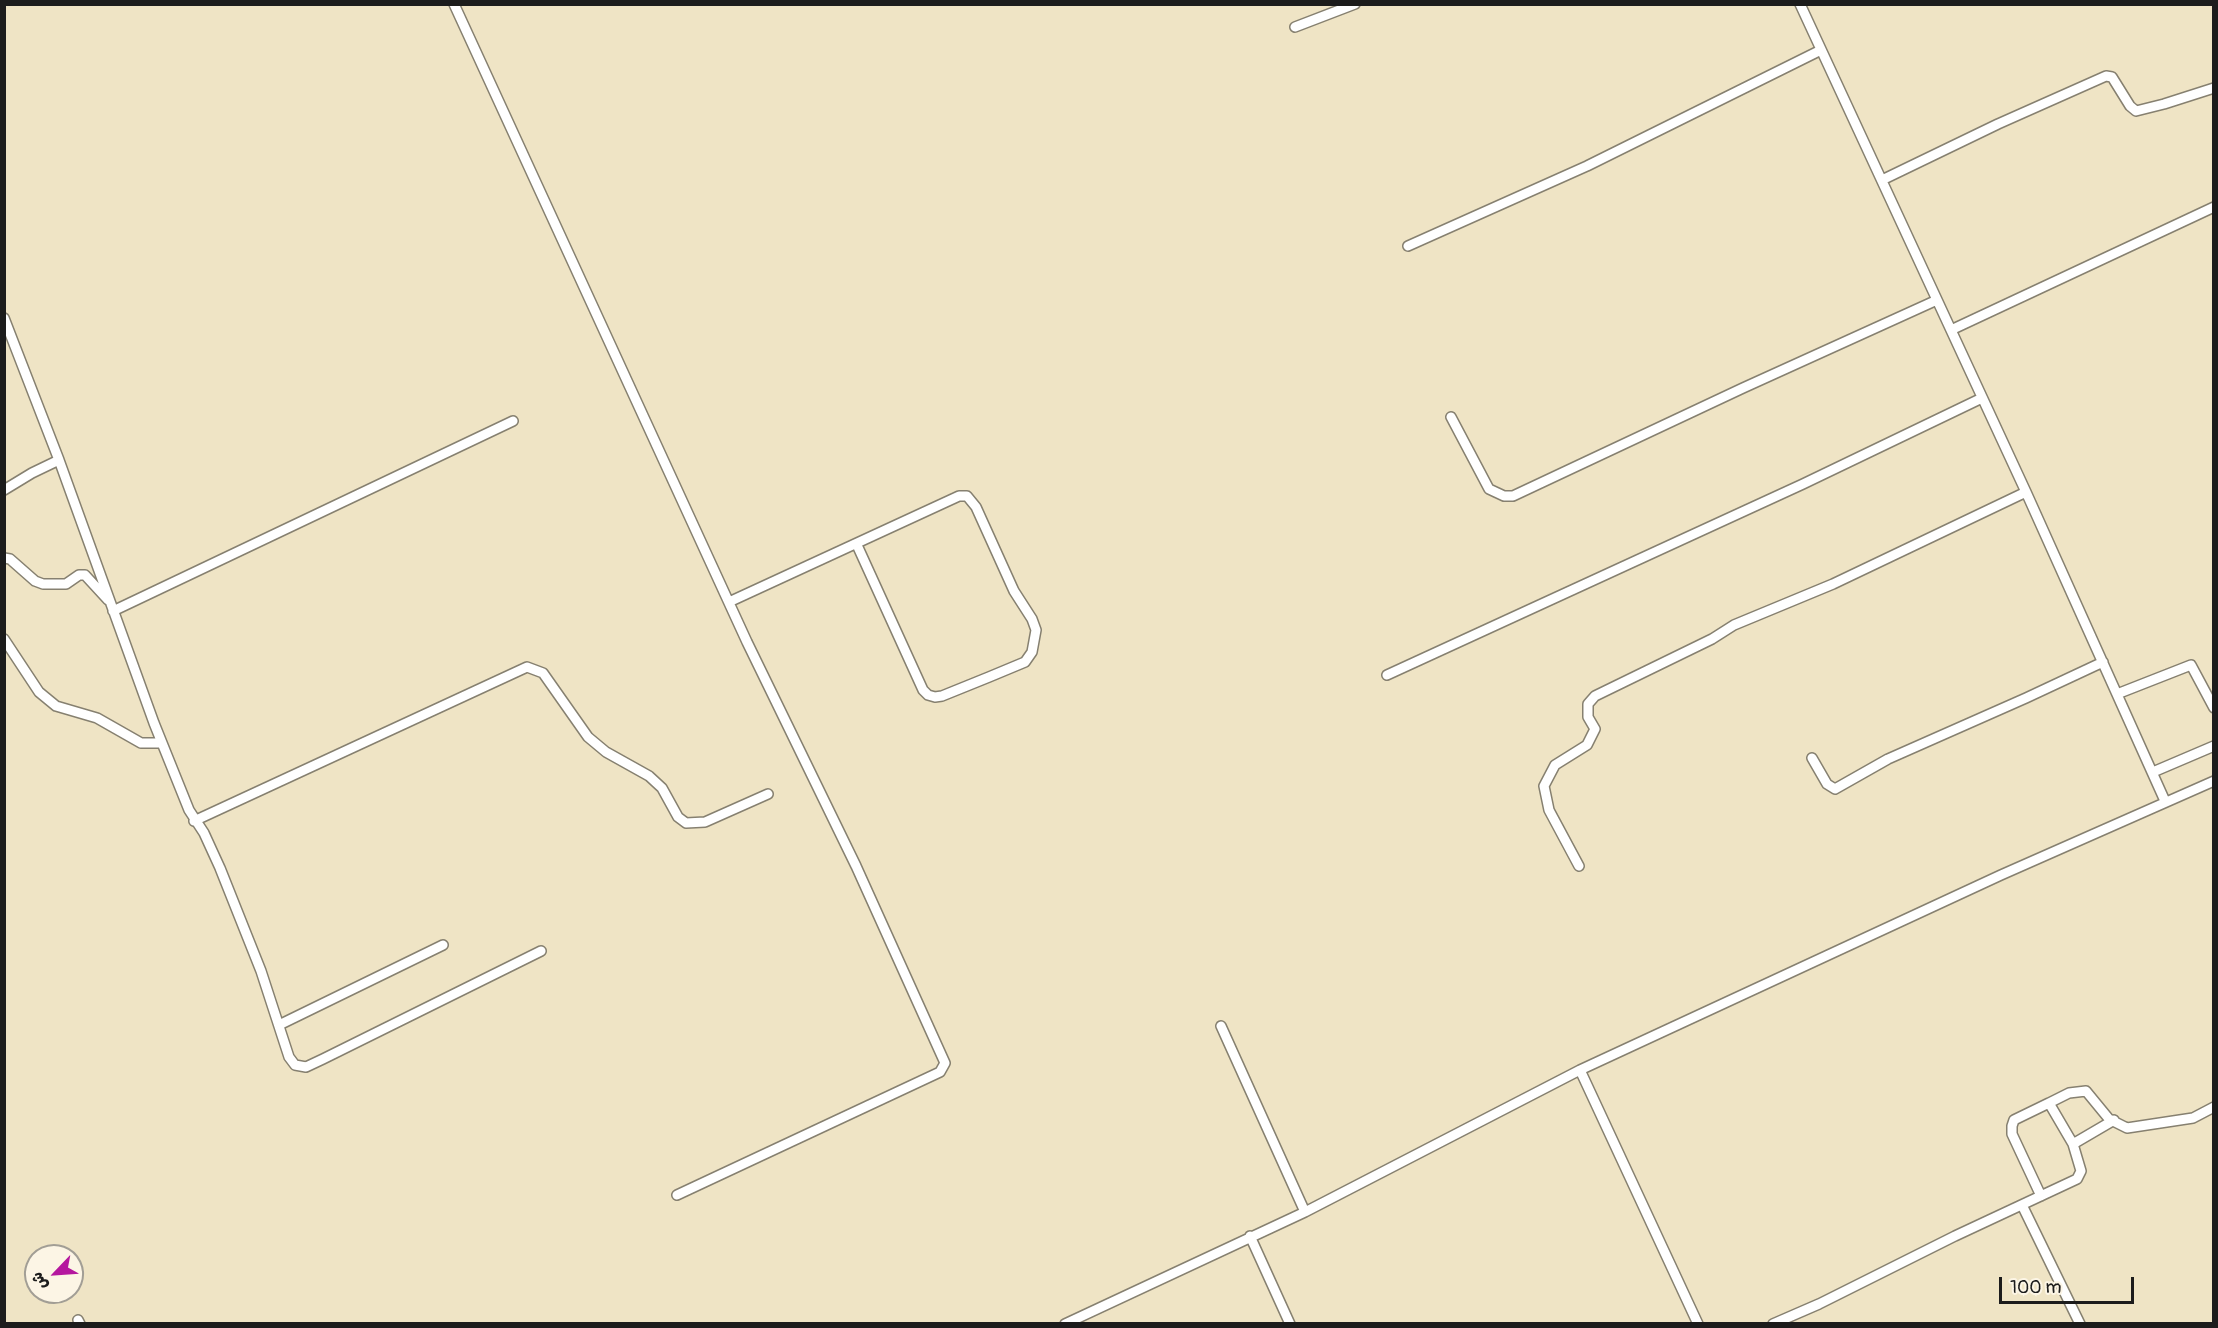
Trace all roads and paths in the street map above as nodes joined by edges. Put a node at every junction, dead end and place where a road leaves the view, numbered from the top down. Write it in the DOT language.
graph roads {
  1 [pos="454,4"];
  2 [pos="1355,4"];
  3 [pos="1800,4"];
  4 [pos="1295,27"];
  5 [pos="1821,50"];
  6 [pos="2214,88"];
  7 [pos="1882,180"];
  8 [pos="2214,207"];
  9 [pos="1408,246"];
  10 [pos="1937,300"];
  11 [pos="4,318"];
  12 [pos="1951,330"];
  13 [pos="1982,398"];
  14 [pos="1451,417"];
  15 [pos="513,421"];
  16 [pos="59,460"];
  17 [pos="4,490"];
  18 [pos="2026,492"];
  19 [pos="857,544"];
  20 [pos="4,558"];
  21 [pos="109,601"];
  22 [pos="729,602"];
  23 [pos="113,612"];
  24 [pos="4,639"];
  25 [pos="2103,662"];
  26 [pos="1387,675"];
  27 [pos="2117,693"];
  28 [pos="2214,708"];
  29 [pos="162,743"];
  30 [pos="2214,746"];
  31 [pos="1812,758"];
  32 [pos="2153,772"];
  33 [pos="2214,781"];
  34 [pos="768,794"];
  35 [pos="2165,801"];
  36 [pos="194,821"];
  37 [pos="1579,866"];
  38 [pos="443,945"];
  39 [pos="541,951"];
  40 [pos="279,1025"];
  41 [pos="1221,1026"];
  42 [pos="1580,1070"];
  43 [pos="2049,1103"];
  44 [pos="2214,1107"];
  45 [pos="2114,1120"];
  46 [pos="2073,1144"];
  47 [pos="676,1195"];
  48 [pos="2041,1196"];
  49 [pos="2022,1205"];
  50 [pos="1305,1212"];
  51 [pos="1250,1236"];
  52 [pos="1065,1323"];
  53 [pos="1290,1323"];
  54 [pos="1698,1323"];
  55 [pos="1773,1323"];
  56 [pos="2080,1323"];
  1 -- 22 [label="street"];
  2 -- 4 [label="street"];
  3 -- 5 [label="street"];
  5 -- 7 [label="street"];
  5 -- 9 [label="street"];
  6 -- 7 [label="street"];
  7 -- 10 [label="street"];
  8 -- 12 [label="street"];
  10 -- 12 [label="street"];
  10 -- 14 [label="street"];
  11 -- 16 [label="street"];
  12 -- 13 [label="street"];
  13 -- 18 [label="street"];
  13 -- 26 [label="street"];
  15 -- 23 [label="street"];
  16 -- 17 [label="street"];
  16 -- 21 [label="street"];
  18 -- 25 [label="street"];
  18 -- 37 [label="street"];
  19 -- 19 [label="street"];
  19 -- 22 [label="street"];
  20 -- 21 [label="street"];
  21 -- 23 [label="street"];
  22 -- 47 [label="street"];
  23 -- 29 [label="street"];
  24 -- 29 [label="street"];
  25 -- 27 [label="street"];
  25 -- 31 [label="street"];
  27 -- 28 [label="street"];
  27 -- 32 [label="street"];
  29 -- 36 [label="street"];
  30 -- 32 [label="street"];
  32 -- 35 [label="street"];
  33 -- 35 [label="street"];
  34 -- 36 [label="street"];
  35 -- 42 [label="street"];
  36 -- 40 [label="street"];
  38 -- 40 [label="street"];
  39 -- 40 [label="street"];
  41 -- 50 [label="street"];
  42 -- 50 [label="street"];
  42 -- 54 [label="street"];
  43 -- 45 [label="street"];
  43 -- 46 [label="street"];
  43 -- 48 [label="street"];
  44 -- 45 [label="street"];
  45 -- 46 [label="street"];
  46 -- 48 [label="street"];
  48 -- 49 [label="street"];
  49 -- 55 [label="street"];
  49 -- 56 [label="street"];
  50 -- 51 [label="street"];
  51 -- 52 [label="street"];
  51 -- 53 [label="street"];
}
